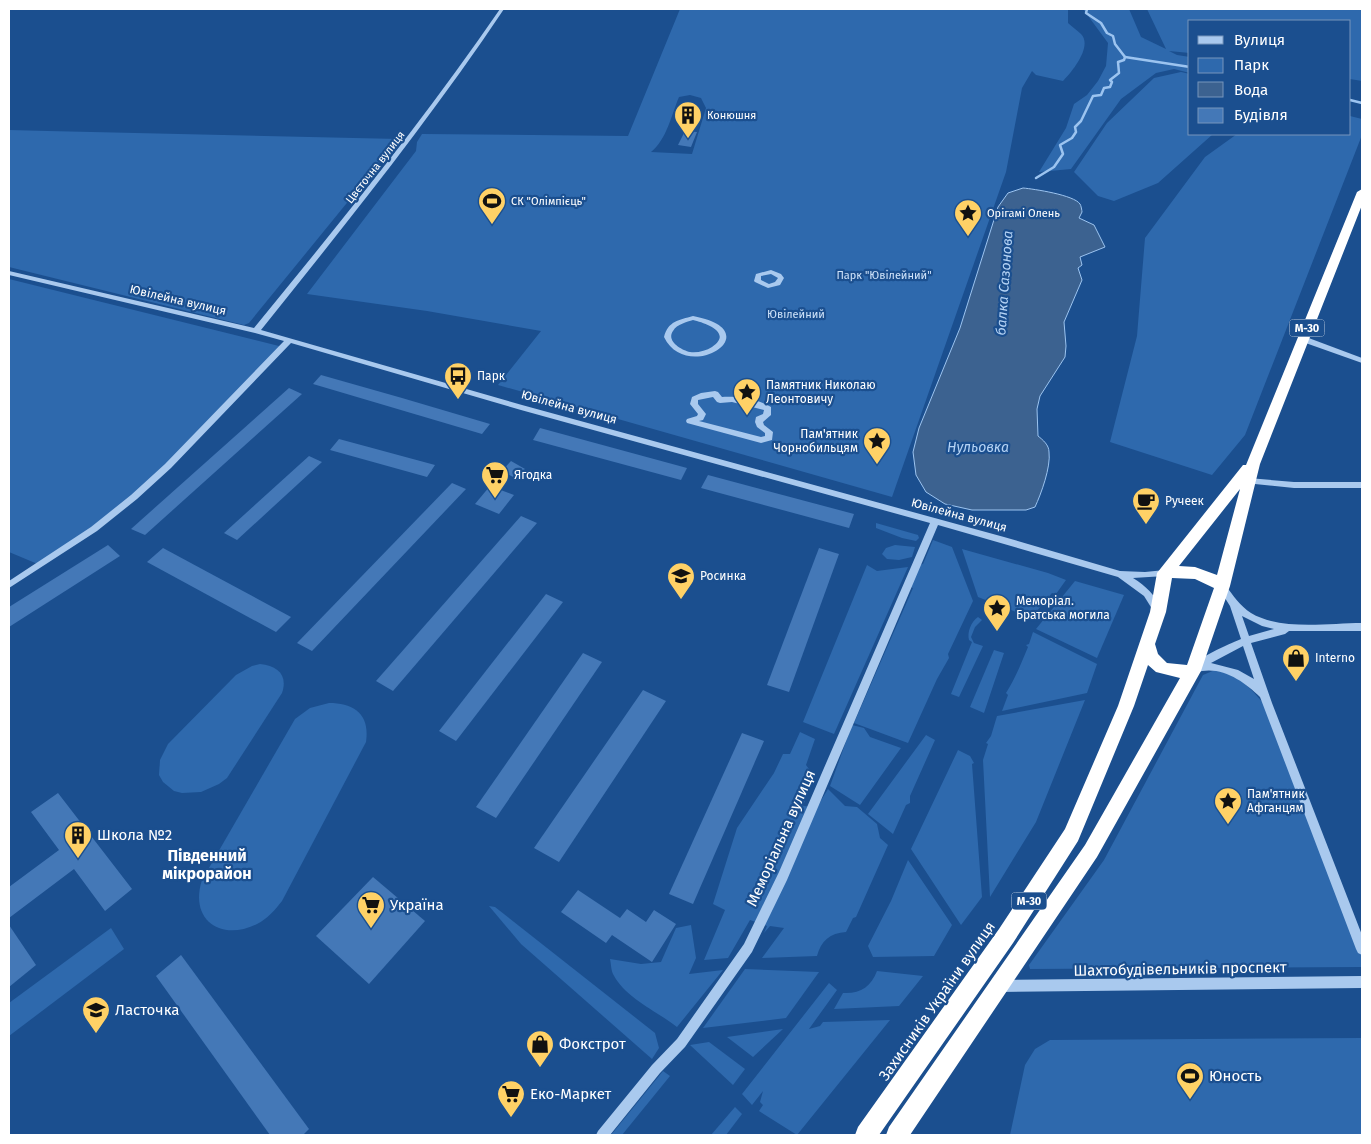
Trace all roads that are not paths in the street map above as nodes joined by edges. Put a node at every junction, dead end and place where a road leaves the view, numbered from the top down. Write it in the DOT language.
graph roads {
  1 [pos="502,9"];
  2 [pos="1362,192"];
  3 [pos="9,273"];
  4 [pos="256,331"];
  5 [pos="722,331"];
  6 [pos="1303,339"];
  7 [pos="289,341"];
  8 [pos="1362,361"];
  9 [pos="700,396"];
  10 [pos="1253,464"];
  11 [pos="1248,481"];
  12 [pos="1362,485"];
  13 [pos="935,522"];
  14 [pos="1165,573"];
  15 [pos="1120,574"];
  16 [pos="9,585"];
  17 [pos="1222,586"];
  18 [pos="1234,605"];
  19 [pos="1158,612"];
  20 [pos="1303,628"];
  21 [pos="1362,628"];
  22 [pos="1246,641"];
  23 [pos="1147,642"];
  24 [pos="1196,668"];
  25 [pos="1267,703"];
  26 [pos="1362,949"];
  27 [pos="1362,982"];
  28 [pos="999,986"];
  29 [pos="602,1135"];
  30 [pos="866,1135"];
  31 [pos="898,1135"];
  1 -- 4 [label="street, Цвєточна вулиця"];
  2 -- 6 [label="highway, М-30"];
  3 -- 4 [label="street, Ювілейна вулиця"];
  4 -- 7 [label="street, Ювілейна вулиця"];
  5 -- 5 [label="street"];
  6 -- 8 [label="street"];
  6 -- 10 [label="highway, М-30"];
  7 -- 13 [label="street, Ювілейна вулиця"];
  7 -- 16 [label="street"];
  9 -- 9 [label="street"];
  10 -- 11 [label="highway, М-30"];
  10 -- 14 [label="highway, М-30"];
  11 -- 12 [label="street"];
  11 -- 17 [label="highway, М-30"];
  13 -- 15 [label="street, Ювілейна вулиця"];
  13 -- 29 [label="street, Меморіальна вулиця"];
  14 -- 15 [label="street, Ювілейна вулиця"];
  14 -- 17 [label="highway"];
  14 -- 19 [label="highway, М-30"];
  15 -- 19 [label="street, Ювілейна вулиця"];
  17 -- 18 [label="street"];
  17 -- 24 [label="highway, М-30"];
  18 -- 20 [label="street"];
  18 -- 22 [label="street"];
  19 -- 23 [label="highway, М-30"];
  20 -- 21 [label="street"];
  20 -- 22 [label="street"];
  22 -- 24 [label="street"];
  22 -- 25 [label="street"];
  23 -- 24 [label="highway"];
  23 -- 30 [label="highway, Захисників України вулиця / М-30"];
  24 -- 25 [label="street"];
  24 -- 28 [label="highway, М-30"];
  25 -- 26 [label="street"];
  27 -- 28 [label="street, Шахтобудівельників проспект"];
  28 -- 31 [label="highway, М-30"];
}
